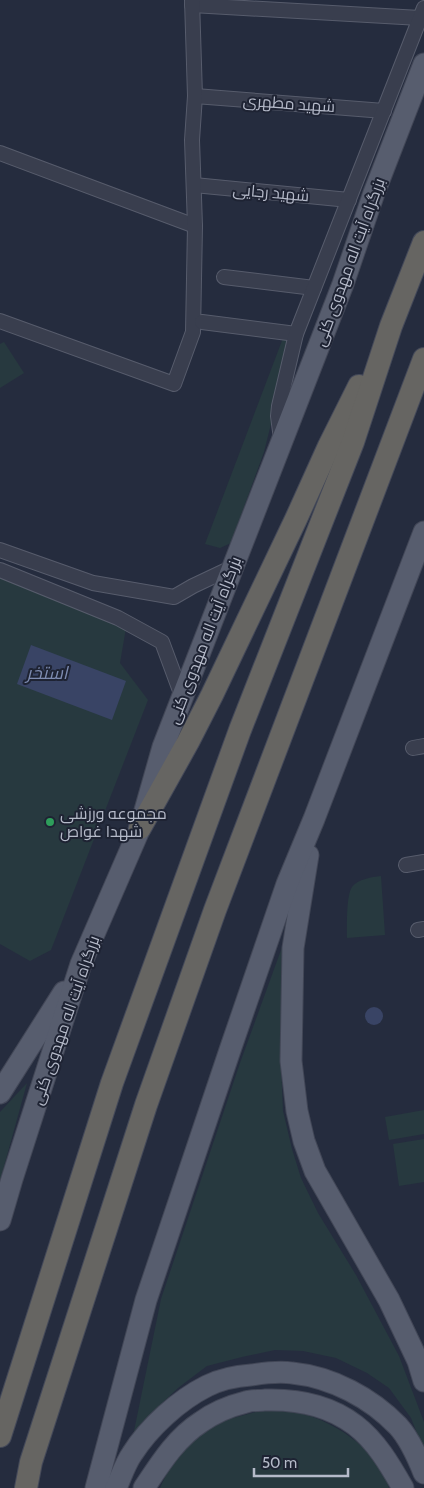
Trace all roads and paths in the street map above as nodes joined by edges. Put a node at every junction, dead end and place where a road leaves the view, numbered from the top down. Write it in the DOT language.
graph roads {
  1 [pos="192,3"];
  2 [pos="422,13"];
  3 [pos="424,64"];
  4 [pos="195,96"];
  5 [pos="384,111"];
  6 [pos="0,153"];
  7 [pos="194,185"];
  8 [pos="349,200"];
  9 [pos="195,226"];
  10 [pos="424,242"];
  11 [pos="224,277"];
  12 [pos="314,288"];
  13 [pos="0,321"];
  14 [pos="202,322"];
  15 [pos="390,326"];
  16 [pos="296,334"];
  17 [pos="424,359"];
  18 [pos="281,440"];
  19 [pos="424,532"];
  20 [pos="0,550"];
  21 [pos="231,568"];
  22 [pos="0,570"];
  23 [pos="182,696"];
  24 [pos="314,819"];
  25 [pos="140,828"];
  26 [pos="424,862"];
  27 [pos="406,865"];
  28 [pos="81,964"];
  29 [pos="0,1093"];
  30 [pos="0,1220"];
  31 [pos="424,1381"];
  32 [pos="0,1436"];
  33 [pos="424,1472"];
  34 [pos="26,1488"];
  35 [pos="96,1488"];
  36 [pos="116,1488"];
  37 [pos="144,1488"];
  38 [pos="403,1488"];
  1 -- 2 [label="street"];
  1 -- 4 [label="street"];
  2 -- 5 [label="street"];
  3 -- 18 [label="main road, بزرگراه آیت اله مهدوی کنی"];
  4 -- 5 [label="street, شهید مطهری"];
  4 -- 9 [label="street"];
  5 -- 8 [label="street"];
  6 -- 9 [label="street"];
  7 -- 8 [label="street, شهید رجایی"];
  8 -- 12 [label="street"];
  9 -- 13 [label="street"];
  10 -- 15 [label="highway"];
  11 -- 12 [label="street"];
  12 -- 16 [label="street"];
  14 -- 16 [label="street"];
  15 -- 25 [label="highway"];
  15 -- 32 [label="highway"];
  16 -- 18 [label="street"];
  17 -- 34 [label="highway"];
  18 -- 21 [label="main road, بزرگراه آیت اله مهدوی کنی"];
  19 -- 24 [label="main road"];
  20 -- 21 [label="street"];
  21 -- 23 [label="main road, بزرگراه آیت اله مهدوی کنی"];
  22 -- 23 [label="street"];
  23 -- 25 [label="main road, بزرگراه آیت اله مهدوی کنی"];
  24 -- 31 [label="main road"];
  24 -- 35 [label="main road"];
  25 -- 28 [label="main road, بزرگراه آیت اله مهدوی کنی"];
  26 -- 27 [label="street"];
  28 -- 29 [label="main road"];
  28 -- 30 [label="main road, بزرگراه آیت اله مهدوی کنی"];
  33 -- 36 [label="main road"];
  37 -- 38 [label="main road"];
}
